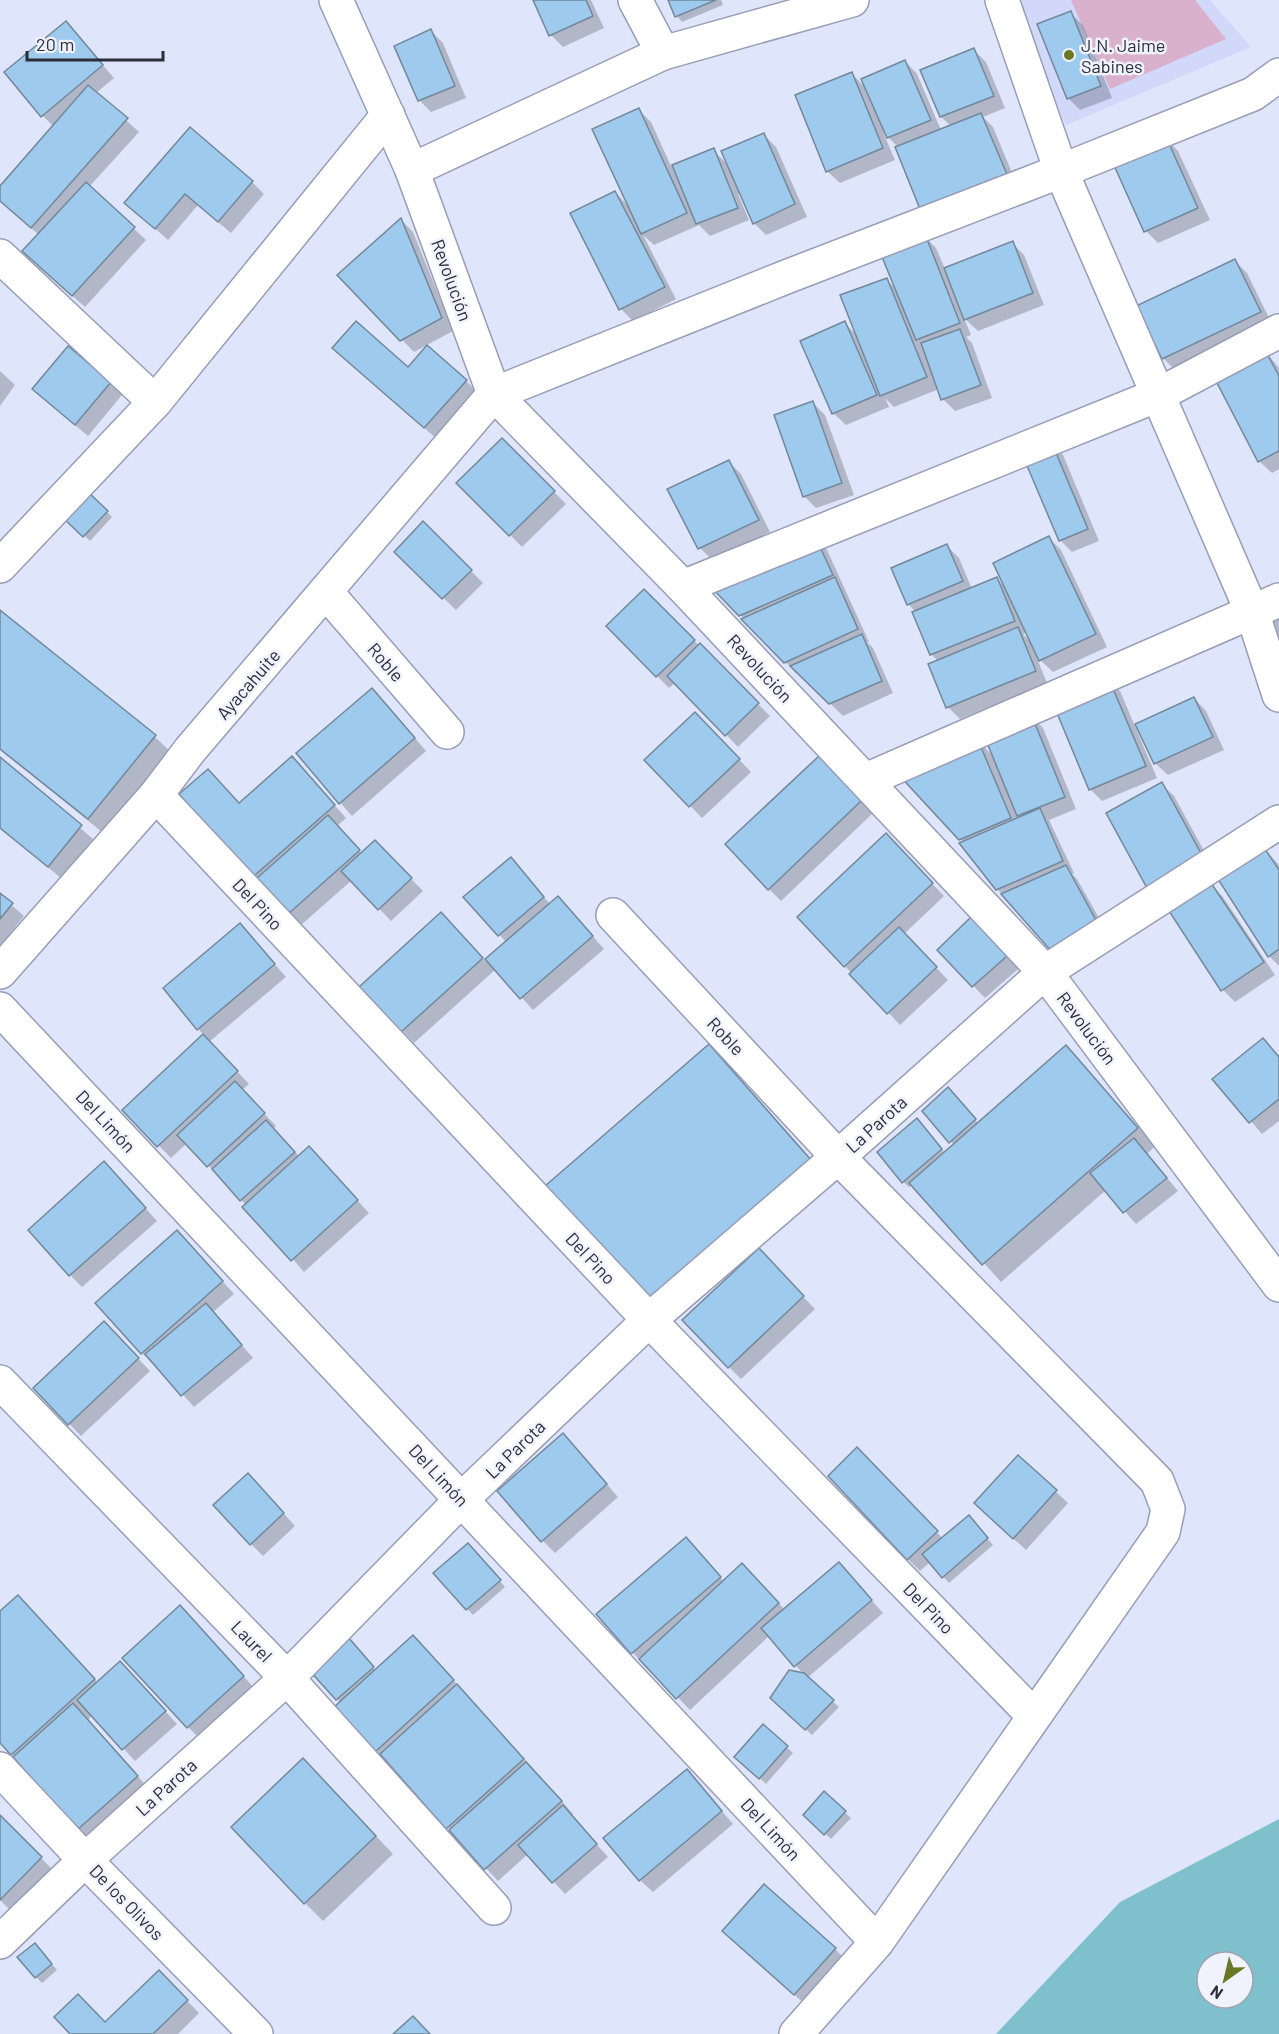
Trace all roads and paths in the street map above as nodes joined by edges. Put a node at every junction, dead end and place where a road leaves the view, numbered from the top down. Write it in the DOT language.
graph roads {
  1 [pos="336,0"];
  2 [pos="635,0"];
  3 [pos="852,0"];
  4 [pos="1002,0"];
  5 [pos="663,53"];
  6 [pos="1279,75"];
  7 [pos="388,116"];
  8 [pos="412,170"];
  9 [pos="1061,171"];
  10 [pos="0,256"];
  11 [pos="1279,331"];
  12 [pos="494,394"];
  13 [pos="1158,395"];
  14 [pos="155,402"];
  15 [pos="0,566"];
  16 [pos="683,587"];
  17 [pos="326,592"];
  18 [pos="1265,606"];
  19 [pos="1279,695"];
  20 [pos="447,732"];
  21 [pos="866,780"];
  22 [pos="156,795"];
  23 [pos="1279,822"];
  24 [pos="613,915"];
  25 [pos="0,972"];
  26 [pos="1045,972"];
  27 [pos="0,1009"];
  28 [pos="838,1157"];
  29 [pos="1279,1285"];
  30 [pos="649,1320"];
  31 [pos="0,1382"];
  32 [pos="462,1499"];
  33 [pos="287,1678"];
  34 [pos="1033,1715"];
  35 [pos="0,1769"];
  36 [pos="85,1860"];
  37 [pos="494,1908"];
  38 [pos="0,1942"];
  39 [pos="877,1942"];
  40 [pos="256,2034"];
  41 [pos="796,2034"];
  1 -- 7 [label="street, Revolución"];
  2 -- 5 [label="street"];
  3 -- 5 [label="street"];
  4 -- 9 [label="street"];
  5 -- 8 [label="street"];
  6 -- 9 [label="street"];
  7 -- 8 [label="street, Revolución"];
  7 -- 14 [label="street"];
  8 -- 12 [label="street, Revolución"];
  9 -- 12 [label="street"];
  9 -- 13 [label="street"];
  10 -- 14 [label="street"];
  11 -- 13 [label="street"];
  12 -- 16 [label="street, Revolución"];
  12 -- 17 [label="street, Ayacahuite"];
  13 -- 16 [label="street"];
  13 -- 18 [label="street"];
  14 -- 15 [label="street"];
  16 -- 21 [label="street, Revolución"];
  17 -- 20 [label="street, Roble"];
  17 -- 22 [label="street, Ayacahuite"];
  18 -- 19 [label="street"];
  18 -- 21 [label="street"];
  21 -- 26 [label="street, Revolución"];
  22 -- 25 [label="street, Ayacahuite"];
  22 -- 30 [label="street, Del Pino"];
  23 -- 26 [label="street, La Parota"];
  24 -- 28 [label="street, Roble"];
  26 -- 28 [label="street, La Parota"];
  26 -- 29 [label="street, Revolución"];
  27 -- 32 [label="street, Del Limón"];
  28 -- 30 [label="street, La Parota"];
  28 -- 34 [label="street, Roble"];
  30 -- 32 [label="street, La Parota"];
  30 -- 34 [label="street, Del Pino"];
  31 -- 33 [label="street, Laurel"];
  32 -- 33 [label="street, La Parota"];
  32 -- 39 [label="street, Del Limón"];
  33 -- 36 [label="street, La Parota"];
  33 -- 37 [label="street, Laurel"];
  34 -- 39 [label="street, Roble"];
  35 -- 36 [label="street, De los Olivos"];
  36 -- 38 [label="street, La Parota"];
  36 -- 40 [label="street, De los Olivos"];
  39 -- 41 [label="street, Roble"];
}
